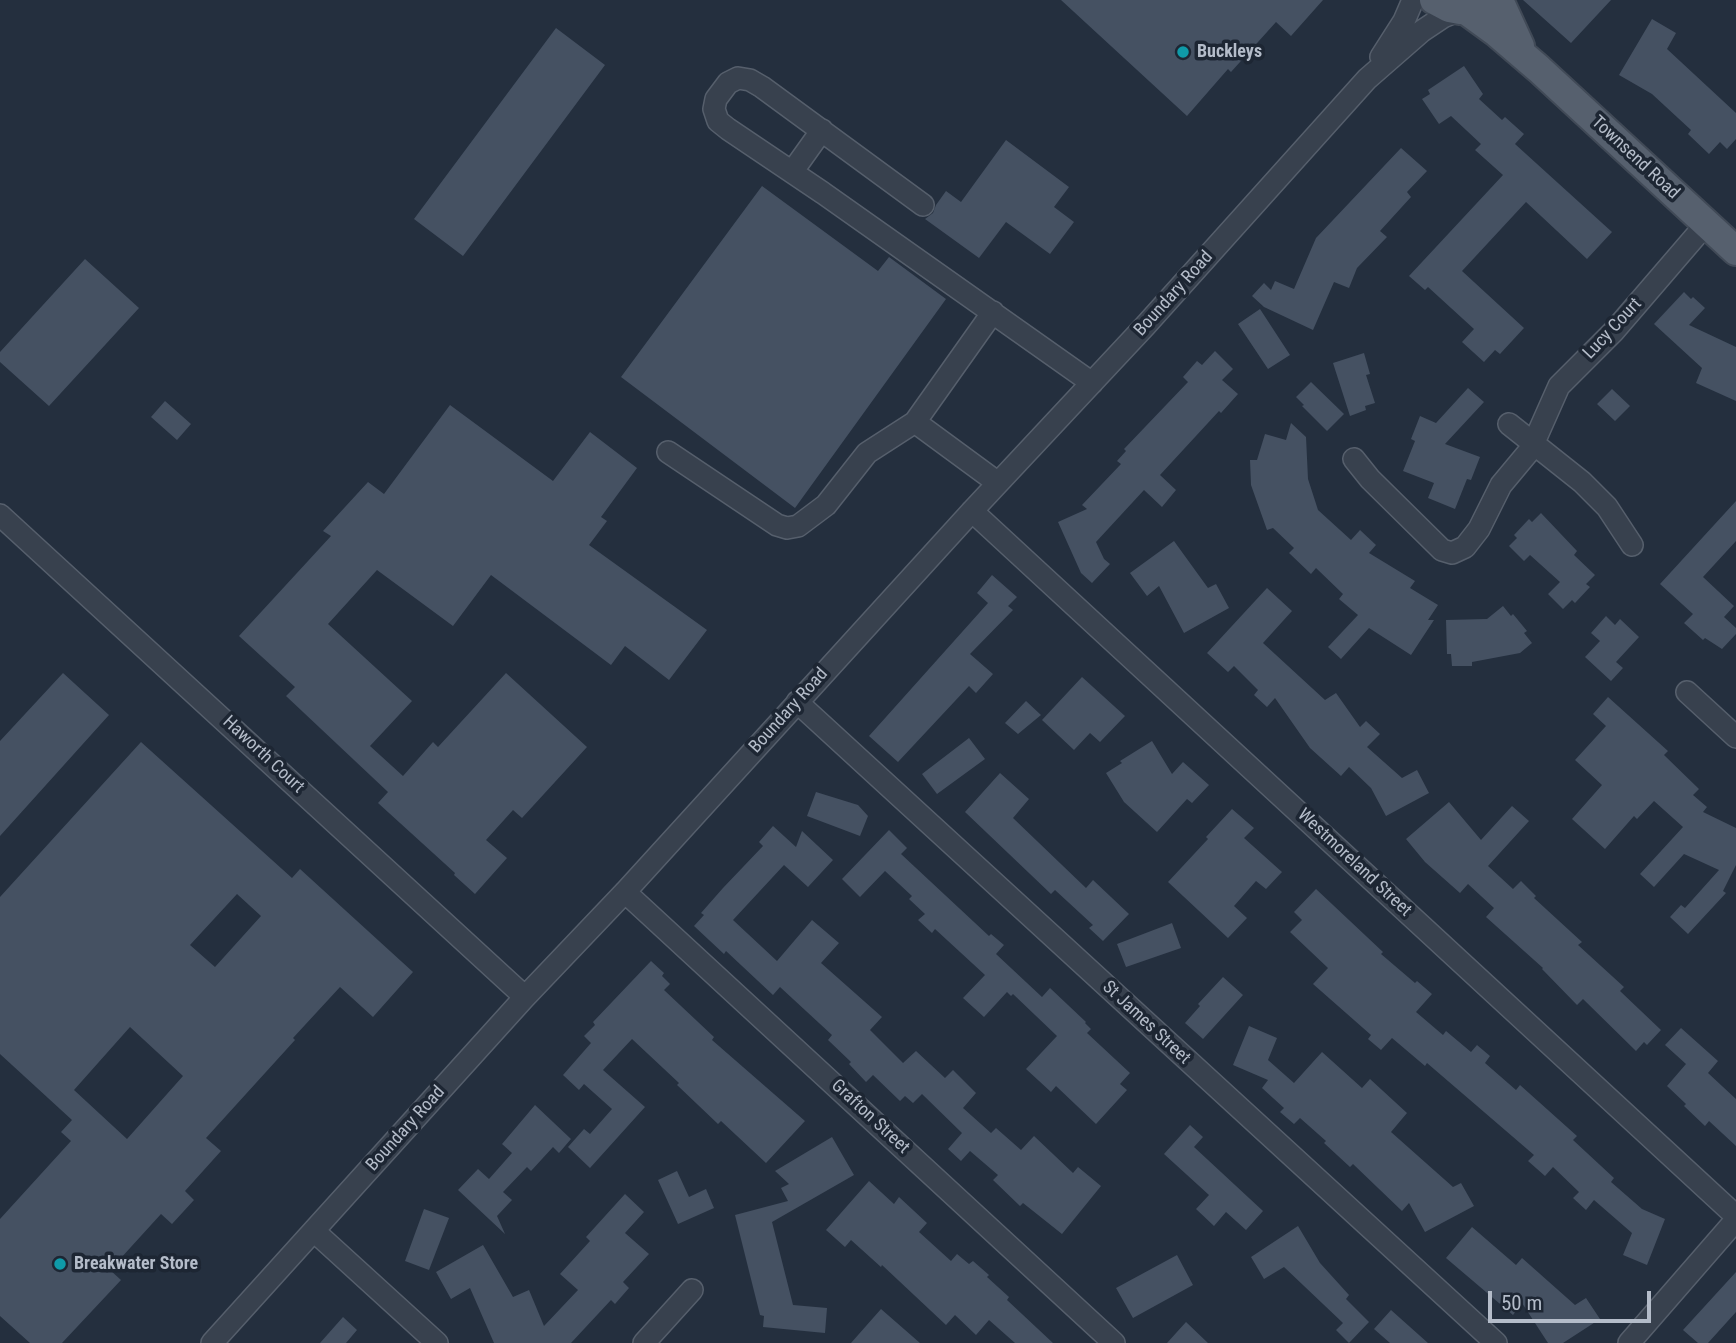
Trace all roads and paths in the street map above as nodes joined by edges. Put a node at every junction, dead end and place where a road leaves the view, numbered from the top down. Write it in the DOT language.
graph roads {
  1 [pos="1413,0"];
  2 [pos="1499,0"];
  3 [pos="1460,5"];
  4 [pos="1534,65"];
  5 [pos="1367,79"];
  6 [pos="822,131"];
  7 [pos="792,172"];
  8 [pos="923,205"];
  9 [pos="1706,224"];
  10 [pos="1736,251"];
  11 [pos="993,312"];
  12 [pos="1092,383"];
  13 [pos="915,422"];
  14 [pos="1509,424"];
  15 [pos="1535,443"];
  16 [pos="668,452"];
  17 [pos="1354,459"];
  18 [pos="998,482"];
  19 [pos="971,511"];
  20 [pos="0,515"];
  21 [pos="1632,545"];
  22 [pos="1687,692"];
  23 [pos="797,702"];
  24 [pos="1736,737"];
  25 [pos="625,892"];
  26 [pos="525,997"];
  27 [pos="1736,1218"];
  28 [pos="314,1231"];
  29 [pos="692,1290"];
  30 [pos="1491,1341"];
  31 [pos="212,1343"];
  32 [pos="437,1343"];
  33 [pos="644,1343"];
  34 [pos="1114,1343"];
  35 [pos="1629,1343"];
  1 -- 5 [label="street, Boundary Road"];
  2 -- 4 [label="main road, Townsend Road"];
  3 -- 4 [label="main road, Townsend Road"];
  3 -- 5 [label="street, Boundary Road"];
  4 -- 9 [label="main road, Townsend Road"];
  5 -- 12 [label="street, Boundary Road"];
  6 -- 7 [label="street"];
  6 -- 7 [label="street"];
  6 -- 8 [label="street"];
  7 -- 11 [label="street"];
  9 -- 10 [label="main road, Townsend Road"];
  9 -- 15 [label="street, Lucy Court"];
  11 -- 12 [label="street"];
  11 -- 13 [label="street"];
  12 -- 18 [label="street, Boundary Road"];
  13 -- 16 [label="street"];
  13 -- 18 [label="street"];
  14 -- 15 [label="street"];
  15 -- 17 [label="street, Lucy Court"];
  15 -- 21 [label="street"];
  18 -- 19 [label="street, Boundary Road"];
  19 -- 23 [label="street, Boundary Road"];
  19 -- 27 [label="street, Westmoreland Street"];
  20 -- 26 [label="street, Haworth Court"];
  22 -- 24 [label="street"];
  23 -- 25 [label="street, Boundary Road"];
  23 -- 30 [label="street, St James Street"];
  25 -- 26 [label="street, Boundary Road"];
  25 -- 34 [label="street, Grafton Street"];
  26 -- 28 [label="street, Boundary Road"];
  27 -- 35 [label="street"];
  28 -- 31 [label="street, Boundary Road"];
  28 -- 32 [label="street"];
  29 -- 33 [label="street"];
}
